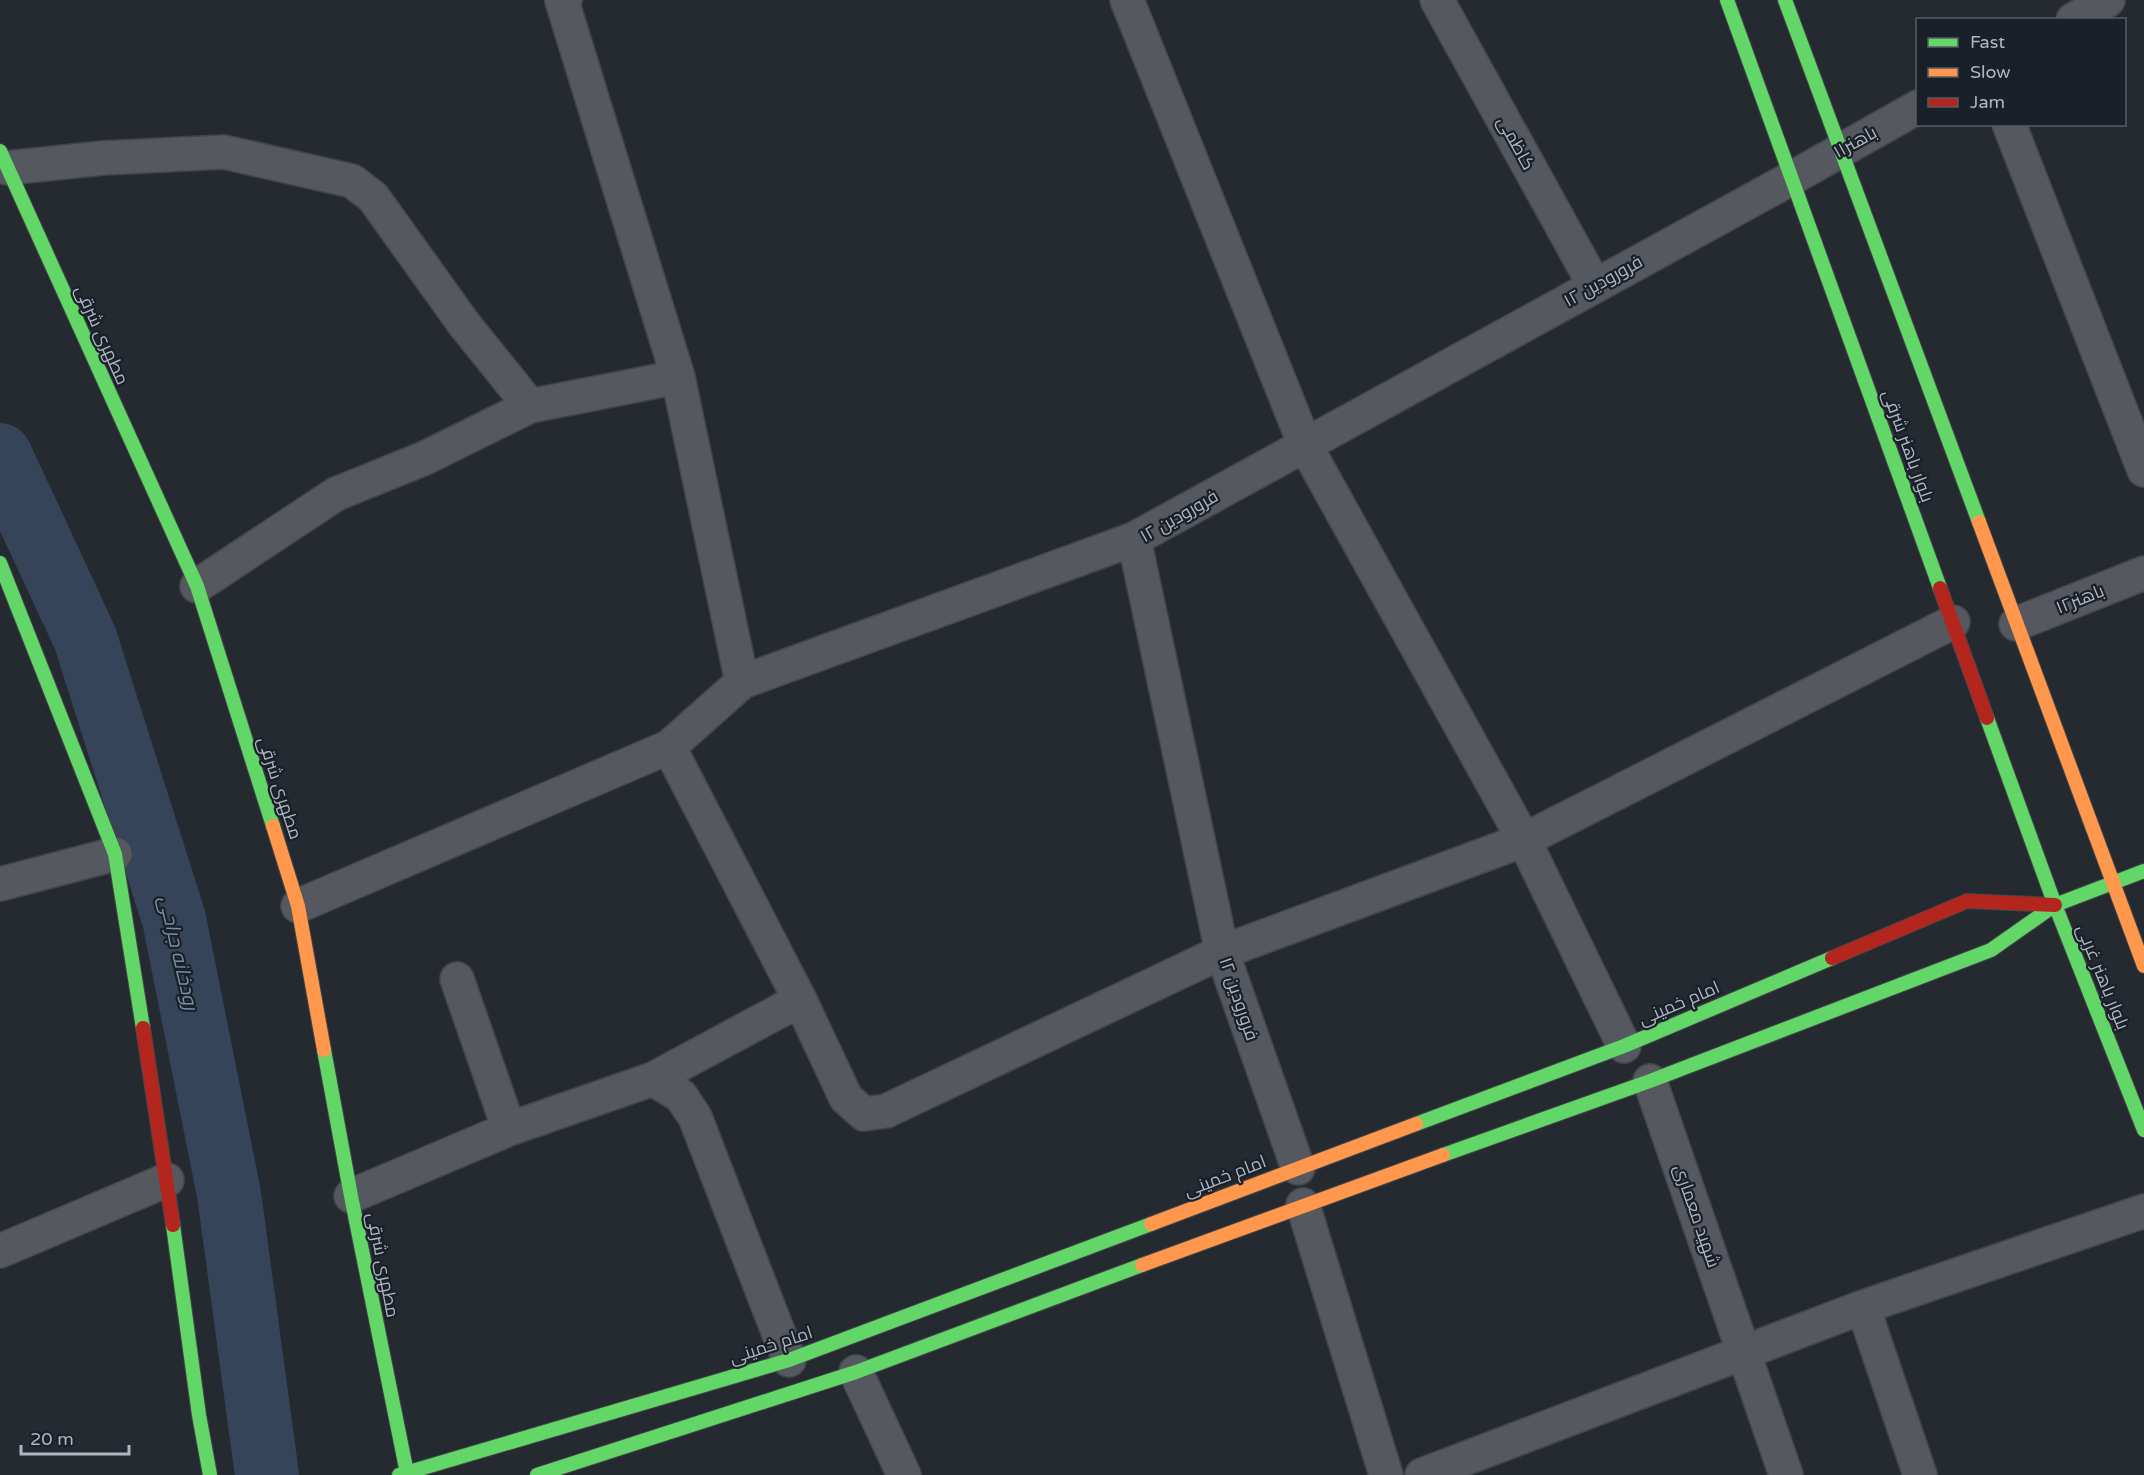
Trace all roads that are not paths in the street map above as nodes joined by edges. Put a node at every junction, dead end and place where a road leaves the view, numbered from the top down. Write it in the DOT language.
graph roads {
  1 [pos="563,0"];
  2 [pos="1127,0"];
  3 [pos="1437,0"];
  4 [pos="1727,0"];
  5 [pos="1785,0"];
  6 [pos="2108,0"];
  7 [pos="2076,18"];
  8 [pos="1916,108"];
  9 [pos="2010,126"];
  10 [pos="1841,150"];
  11 [pos="3,160"];
  12 [pos="1792,178"];
  13 [pos="1595,286"];
  14 [pos="678,377"];
  15 [pos="531,406"];
  16 [pos="1305,445"];
  17 [pos="2144,470"];
  18 [pos="1134,539"];
  19 [pos="0,563"];
  20 [pos="2144,573"];
  21 [pos="196,586"];
  22 [pos="1953,622"];
  23 [pos="2016,624"];
  24 [pos="742,682"];
  25 [pos="669,747"];
  26 [pos="1524,840"];
  27 [pos="115,854"];
  28 [pos="2144,871"];
  29 [pos="2112,883"];
  30 [pos="0,884"];
  31 [pos="2055,905"];
  32 [pos="298,906"];
  33 [pos="1222,952"];
  34 [pos="2144,966"];
  35 [pos="457,979"];
  36 [pos="800,1000"];
  37 [pos="1624,1046"];
  38 [pos="653,1079"];
  39 [pos="1650,1081"];
  40 [pos="509,1130"];
  41 [pos="2144,1130"];
  42 [pos="1298,1168"];
  43 [pos="167,1180"];
  44 [pos="351,1196"];
  45 [pos="1303,1205"];
  46 [pos="2144,1210"];
  47 [pos="0,1251"];
  48 [pos="1863,1307"];
  49 [pos="1745,1352"];
  50 [pos="789,1360"];
  51 [pos="856,1372"];
  52 [pos="403,1474"];
  53 [pos="210,1475"];
  54 [pos="537,1475"];
  55 [pos="904,1475"];
  56 [pos="1386,1475"];
  57 [pos="1422,1475"];
  58 [pos="1786,1475"];
  59 [pos="1920,1475"];
  1 -- 14 [label="street"];
  2 -- 16 [label="street"];
  3 -- 13 [label="street, کاظمی"];
  4 -- 12 [label="main road, بلوار باهنر شرقی"];
  5 -- 10 [label="main road"];
  6 -- 7 [label="street"];
  8 -- 10 [label="street, باهنر۱۱"];
  9 -- 17 [label="street"];
  10 -- 12 [label="street, باهنر۱۱"];
  10 -- 23 [label="main road"];
  11 -- 15 [label="street"];
  11 -- 21 [label="main road, مطهری شرقی"];
  12 -- 13 [label="street, ۱۲ فرورودین"];
  12 -- 22 [label="main road, بلوار باهنر شرقی"];
  13 -- 16 [label="street, ۱۲ فرورودین"];
  14 -- 15 [label="street"];
  14 -- 24 [label="street"];
  15 -- 21 [label="street"];
  16 -- 18 [label="street, ۱۲ فرورودین"];
  16 -- 26 [label="street"];
  18 -- 24 [label="street"];
  18 -- 33 [label="street, ۱۲ فرورودین"];
  19 -- 27 [label="main road"];
  20 -- 23 [label="street, باهنر۱۲"];
  21 -- 32 [label="main road, مطهری شرقی"];
  22 -- 26 [label="street"];
  22 -- 31 [label="main road, بلوار باهنر شرقی"];
  23 -- 29 [label="main road"];
  24 -- 25 [label="street"];
  25 -- 32 [label="street"];
  25 -- 36 [label="street"];
  26 -- 33 [label="street"];
  26 -- 37 [label="street"];
  27 -- 30 [label="street"];
  27 -- 43 [label="main road"];
  28 -- 29 [label="main road, امام خمینی"];
  29 -- 31 [label="main road, امام خمینی"];
  29 -- 34 [label="main road"];
  31 -- 37 [label="main road, امام خمینی"];
  31 -- 39 [label="main road, امام خمینی"];
  31 -- 41 [label="main road, بلوار باهنر غربی"];
  32 -- 44 [label="main road, مطهری شرقی"];
  33 -- 36 [label="street"];
  33 -- 42 [label="street, ۱۲ فرورودین"];
  35 -- 40 [label="street"];
  36 -- 38 [label="street"];
  37 -- 42 [label="main road, امام خمینی"];
  38 -- 40 [label="street"];
  38 -- 50 [label="street"];
  39 -- 45 [label="main road, امام خمینی"];
  39 -- 49 [label="street, شهید معماری"];
  40 -- 44 [label="street"];
  42 -- 50 [label="main road, امام خمینی"];
  43 -- 47 [label="street"];
  43 -- 53 [label="main road"];
  44 -- 52 [label="main road, مطهری شرقی"];
  45 -- 51 [label="main road, امام خمینی"];
  45 -- 56 [label="street"];
  46 -- 48 [label="street"];
  48 -- 49 [label="street"];
  48 -- 59 [label="street"];
  49 -- 57 [label="street"];
  49 -- 58 [label="street, شهید معماری"];
  50 -- 52 [label="main road, امام خمینی"];
  51 -- 54 [label="main road, امام خمینی"];
  51 -- 55 [label="street"];
}
